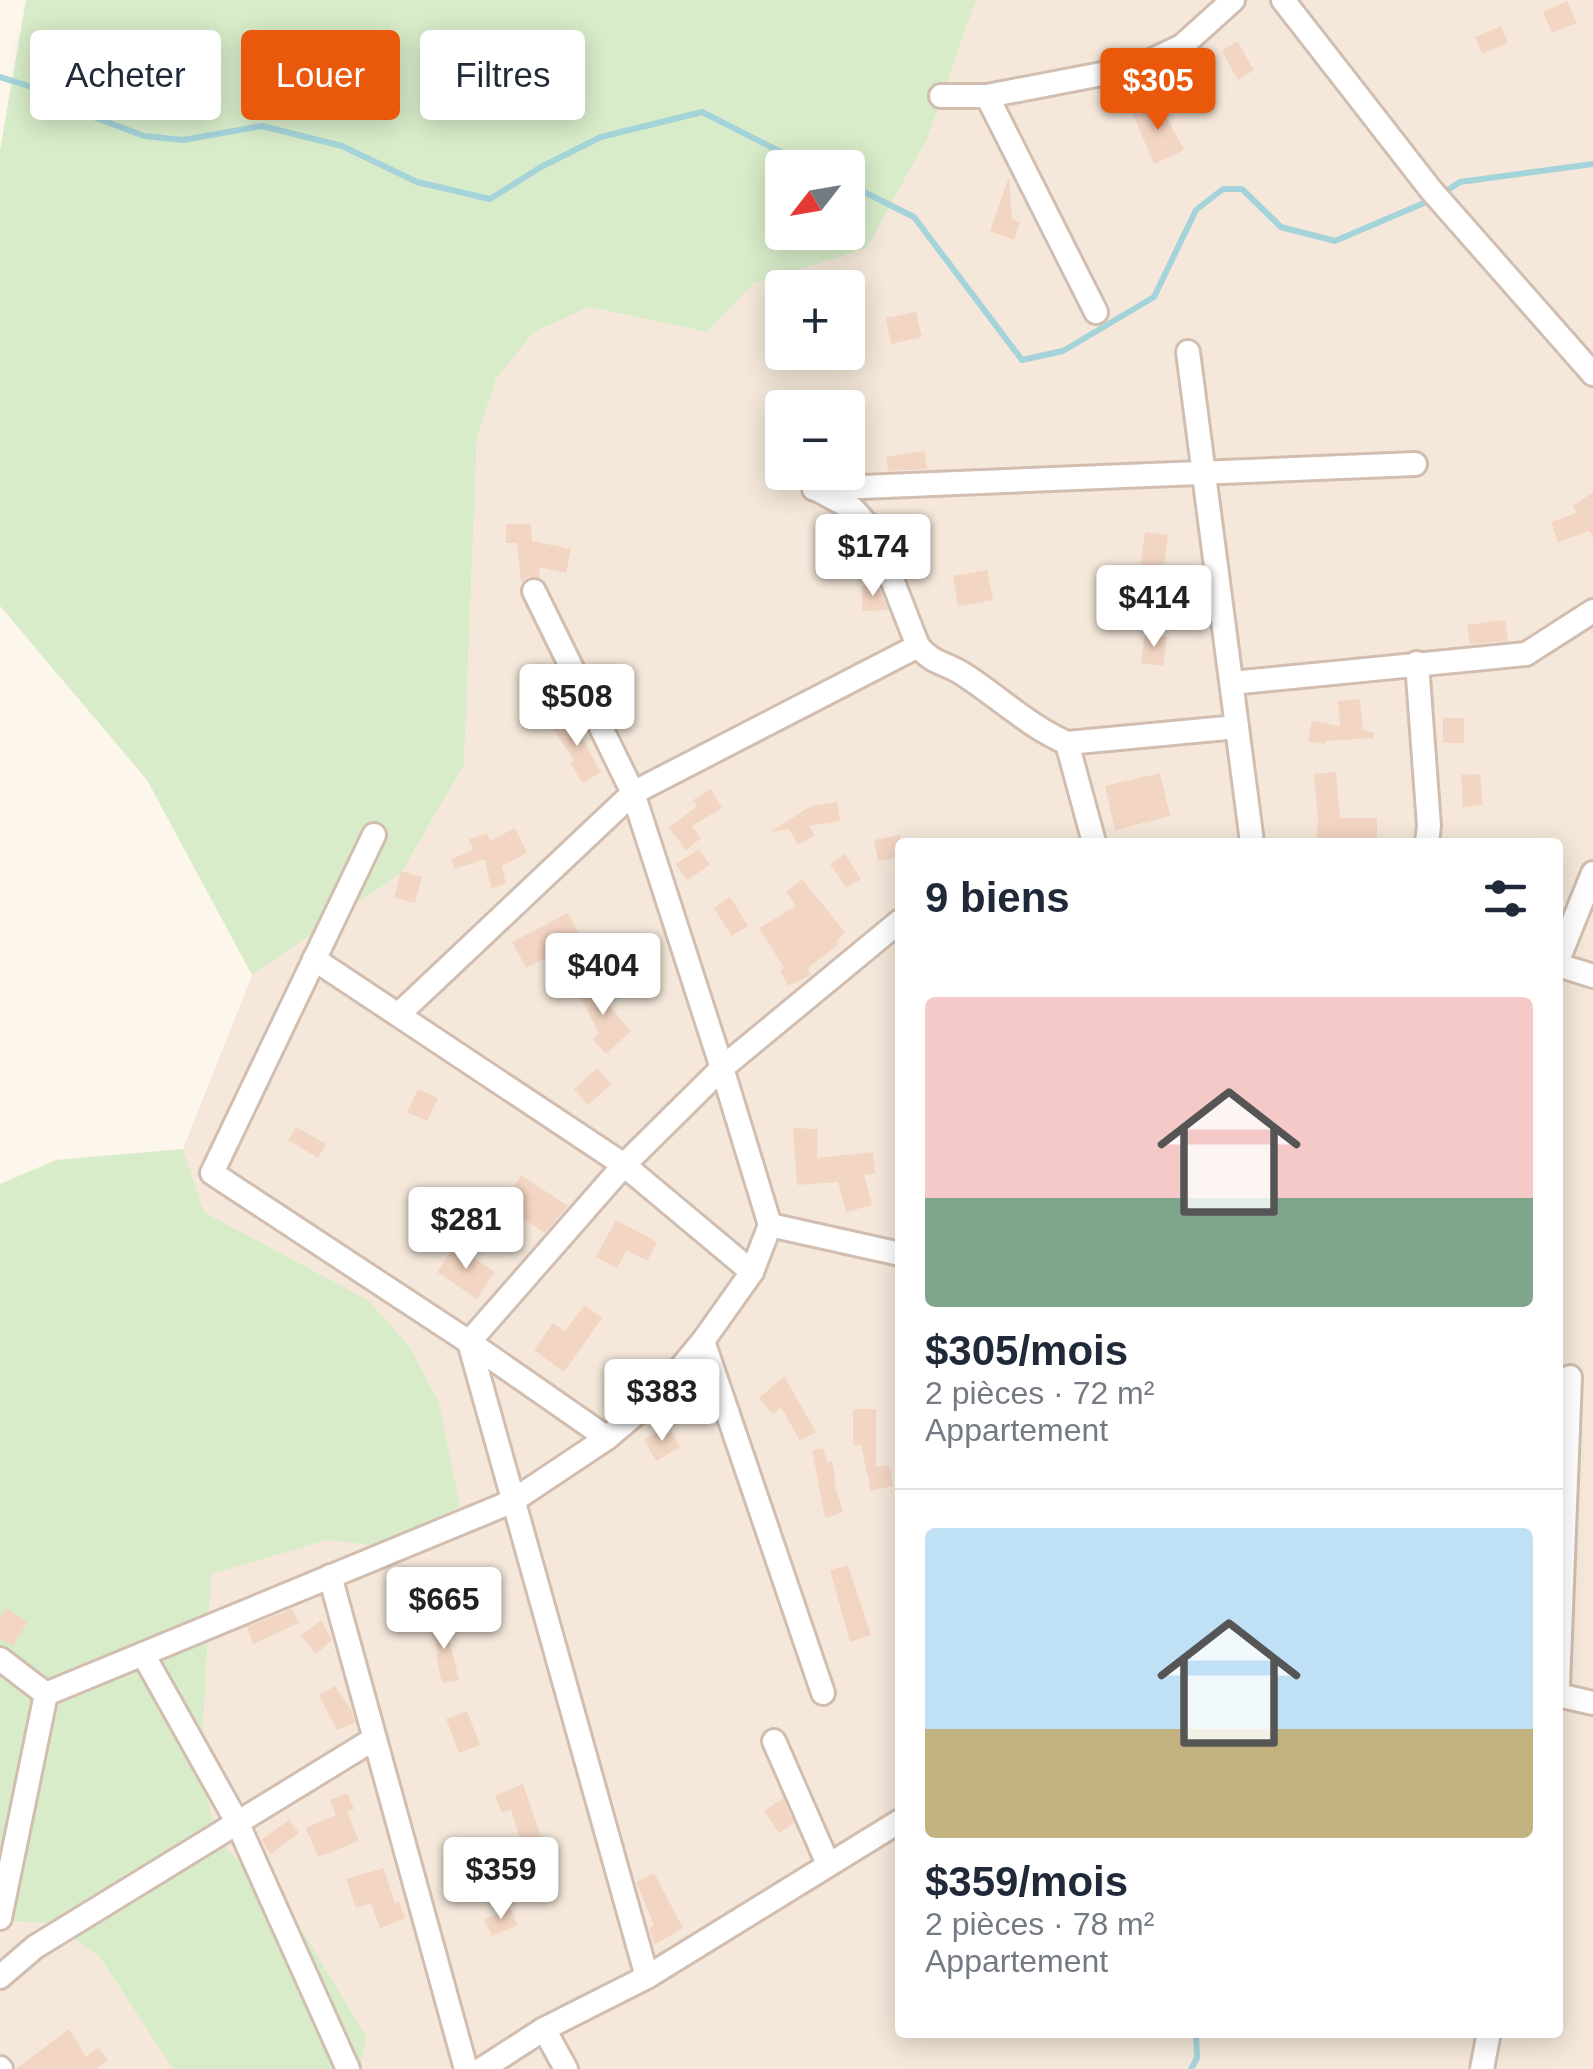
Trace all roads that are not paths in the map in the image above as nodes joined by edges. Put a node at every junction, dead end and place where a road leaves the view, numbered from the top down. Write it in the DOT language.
graph roads {
  1 [pos="1282,0"];
  2 [pos="1227,3"];
  3 [pos="941,96"];
  4 [pos="988,96"];
  5 [pos="1096,312"];
  6 [pos="1188,352"];
  7 [pos="1593,374"];
  8 [pos="1415,464"];
  9 [pos="1204,473"];
  10 [pos="534,591"];
  11 [pos="1593,611"];
  12 [pos="918,646"];
  13 [pos="1416,663"];
  14 [pos="1232,682"];
  15 [pos="1237,727"];
  16 [pos="1067,743"];
  17 [pos="634,792"];
  18 [pos="374,835"];
  19 [pos="1093,838"];
  20 [pos="1251,838"];
  21 [pos="1428,838"];
  22 [pos="1593,872"];
  23 [pos="895,926"];
  24 [pos="1563,949"];
  25 [pos="314,959"];
  26 [pos="1563,964"];
  27 [pos="1593,976"];
  28 [pos="400,1014"];
  29 [pos="722,1068"];
  30 [pos="624,1165"];
  31 [pos="770,1225"];
  32 [pos="895,1253"];
  33 [pos="752,1272"];
  34 [pos="703,1341"];
  35 [pos="469,1342"];
  36 [pos="1574,1378"];
  37 [pos="608,1438"];
  38 [pos="511,1502"];
  39 [pos="330,1576"];
  40 [pos="1563,1590"];
  41 [pos="143,1654"];
  42 [pos="0,1659"];
  43 [pos="824,1692"];
  44 [pos="46,1694"];
  45 [pos="1563,1696"];
  46 [pos="1593,1703"];
  47 [pos="374,1739"];
  48 [pos="774,1741"];
  49 [pos="238,1822"];
  50 [pos="895,1824"];
  51 [pos="828,1864"];
  52 [pos="0,1918"];
  53 [pos="0,1977"];
  54 [pos="647,1977"];
  55 [pos="544,2029"];
  56 [pos="1488,2038"];
  57 [pos="348,2069"];
  58 [pos="466,2069"];
  59 [pos="482,2069"];
  60 [pos="566,2069"];
  61 [pos="1482,2069"];
  1 -- 7 [label="street"];
  2 -- 4 [label="street"];
  3 -- 4 [label="street"];
  4 -- 5 [label="street"];
  6 -- 9 [label="street"];
  8 -- 9 [label="street"];
  9 -- 12 [label="street"];
  9 -- 14 [label="street"];
  10 -- 17 [label="street"];
  11 -- 13 [label="street"];
  12 -- 16 [label="street"];
  12 -- 17 [label="street"];
  13 -- 14 [label="street"];
  13 -- 21 [label="street"];
  14 -- 15 [label="street"];
  15 -- 16 [label="street"];
  15 -- 20 [label="street"];
  16 -- 19 [label="street"];
  17 -- 28 [label="street"];
  17 -- 29 [label="street"];
  18 -- 25 [label="street"];
  22 -- 24 [label="street"];
  23 -- 29 [label="street"];
  25 -- 28 [label="street"];
  25 -- 35 [label="street"];
  26 -- 27 [label="street"];
  28 -- 30 [label="street"];
  29 -- 30 [label="street"];
  29 -- 31 [label="street"];
  30 -- 33 [label="street"];
  30 -- 35 [label="street"];
  31 -- 32 [label="street"];
  31 -- 33 [label="street"];
  33 -- 34 [label="street"];
  34 -- 37 [label="street"];
  34 -- 43 [label="street"];
  35 -- 37 [label="street"];
  35 -- 38 [label="street"];
  36 -- 40 [label="street"];
  37 -- 38 [label="street"];
  38 -- 39 [label="street"];
  38 -- 54 [label="street"];
  39 -- 41 [label="street"];
  39 -- 47 [label="street"];
  41 -- 44 [label="street"];
  41 -- 49 [label="street"];
  42 -- 44 [label="street"];
  44 -- 52 [label="street"];
  45 -- 46 [label="street"];
  47 -- 49 [label="street"];
  47 -- 58 [label="street"];
  48 -- 51 [label="street"];
  49 -- 53 [label="street"];
  49 -- 57 [label="street"];
  50 -- 51 [label="street"];
  51 -- 54 [label="street"];
  54 -- 55 [label="street"];
  55 -- 59 [label="street"];
  55 -- 60 [label="street"];
  56 -- 61 [label="street"];
}
